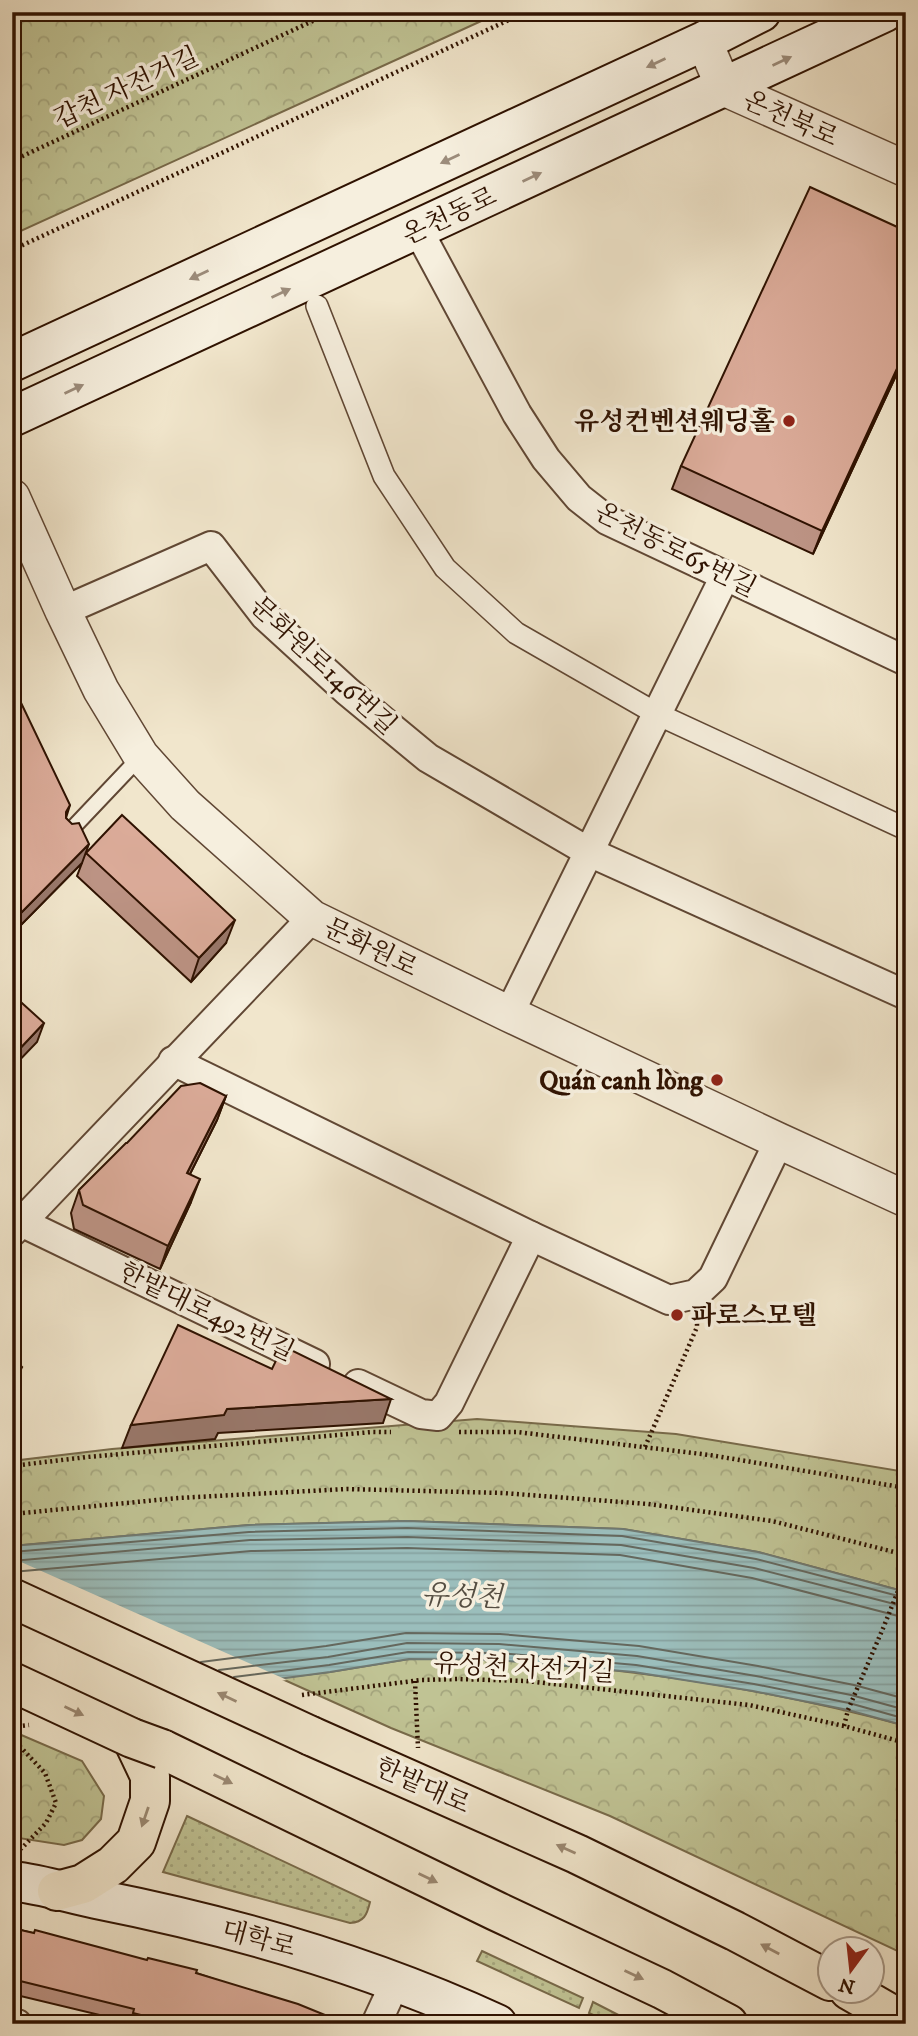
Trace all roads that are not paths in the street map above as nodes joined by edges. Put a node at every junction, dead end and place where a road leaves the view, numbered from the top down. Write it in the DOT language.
graph roads {
  1 [pos="761,12"];
  2 [pos="885,12"];
  3 [pos="704,41"];
  4 [pos="724,88"];
  5 [pos="906,169"];
  6 [pos="418,230"];
  7 [pos="317,306"];
  8 [pos="12,362"];
  9 [pos="12,417"];
  10 [pos="12,497"];
  11 [pos="725,576"];
  12 [pos="62,611"];
  13 [pos="906,661"];
  14 [pos="657,715"];
  15 [pos="141,756"];
  16 [pos="906,829"];
  17 [pos="68,834"];
  18 [pos="589,852"];
  19 [pos="312,918"];
  20 [pos="906,995"];
  21 [pos="509,1014"];
  22 [pos="173,1061"];
  23 [pos="779,1141"];
  24 [pos="906,1199"];
  25 [pos="17,1227"];
  26 [pos="531,1236"];
  27 [pos="12,1598"];
  28 [pos="12,1682"];
  29 [pos="144,1746"];
  30 [pos="17,1865"];
  31 [pos="57,1891"];
  32 [pos="816,1973"];
  33 [pos="396,1981"];
  34 [pos="873,2004"];
  35 [pos="906,2023"];
  36 [pos="376,2024"];
  37 [pos="497,2024"];
  38 [pos="728,2024"];
  1 -- 3 [label="main road, 온천동로"];
  4 -- 2 [label="main road, 온천동로, one-way"];
  3 -- 4 [label="street, 온천북로"];
  3 -- 8 [label="main road, 온천동로, one-way"];
  4 -- 5 [label="street, 온천북로"];
  6 -- 4 [label="main road, 온천동로, one-way"];
  9 -- 6 [label="main road, 온천동로, one-way"];
  6 -- 11 [label="street, 온천동로65번길"];
  7 -- 14 [label="street"];
  10 -- 12 [label="street, 문화원로"];
  11 -- 13 [label="street, 온천동로65번길"];
  11 -- 14 [label="street"];
  12 -- 15 [label="street, 문화원로"];
  12 -- 18 [label="street, 문화원로146번길"];
  14 -- 16 [label="street"];
  14 -- 18 [label="street"];
  15 -- 17 [label="lane"];
  15 -- 19 [label="street, 문화원로"];
  18 -- 20 [label="street, 문화원로146번길"];
  18 -- 21 [label="street"];
  19 -- 21 [label="street, 문화원로"];
  19 -- 22 [label="street, 한밭대로492번길"];
  21 -- 23 [label="street, 문화원로"];
  22 -- 25 [label="street, 한밭대로492번길"];
  22 -- 26 [label="street"];
  23 -- 24 [label="street, 문화원로"];
  23 -- 26 [label="street"];
  25 -- 26 [label="street, 한밭대로492번길"];
  32 -- 27 [label="main road, 한밭대로, one-way, bridge"];
  28 -- 29 [label="main road, one-way, bridge"];
  29 -- 31 [label="main road, one-way"];
  29 -- 38 [label="main road, one-way"];
  30 -- 31 [label="main road, 대학로"];
  31 -- 33 [label="main road, 대학로"];
  33 -- 36 [label="street"];
  33 -- 37 [label="main road, 대학로"];
  34 -- 35 [label="main road"];
}
